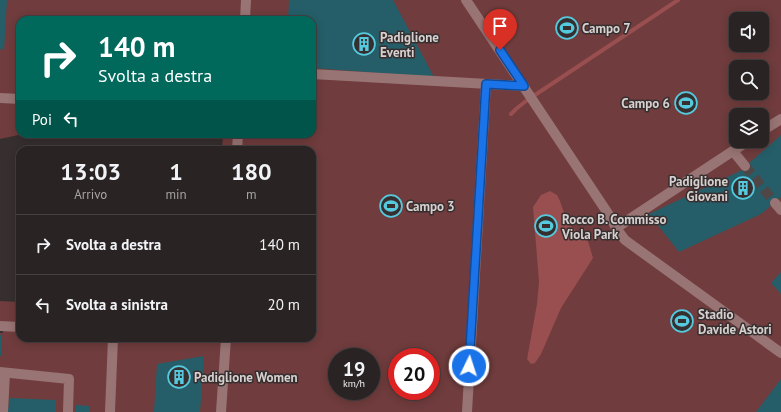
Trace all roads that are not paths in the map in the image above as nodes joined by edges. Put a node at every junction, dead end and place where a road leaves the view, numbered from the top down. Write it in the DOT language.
graph roads {
  1 [pos="246,0"];
  2 [pos="466,0"];
  3 [pos="245,16"];
  4 [pos="316,74"];
  5 [pos="486,84"];
  6 [pos="526,89"];
  7 [pos="0,98"];
  8 [pos="16,99"];
  9 [pos="781,119"];
  10 [pos="769,127"];
  11 [pos="738,148"];
  12 [pos="733,151"];
  13 [pos="745,166"];
  14 [pos="616,228"];
  15 [pos="0,326"];
  16 [pos="16,327"];
  17 [pos="114,342"];
  18 [pos="226,342"];
  19 [pos="781,354"];
  20 [pos="2,372"];
  21 [pos="3,412"];
  22 [pos="68,412"];
  23 [pos="110,412"];
  24 [pos="221,412"];
  25 [pos="466,412"];
  1 -- 3 [label="lane"];
  2 -- 6 [label="lane"];
  4 -- 5 [label="lane"];
  5 -- 6 [label="lane"];
  5 -- 25 [label="lane"];
  6 -- 14 [label="lane"];
  7 -- 8 [label="lane"];
  9 -- 10 [label="lane"];
  11 -- 12 [label="lane"];
  12 -- 13 [label="lane"];
  12 -- 14 [label="lane"];
  14 -- 19 [label="lane"];
  15 -- 16 [label="lane"];
  17 -- 23 [label="lane"];
  18 -- 24 [label="lane"];
  20 -- 21 [label="lane"];
  20 -- 22 [label="lane"];
}
